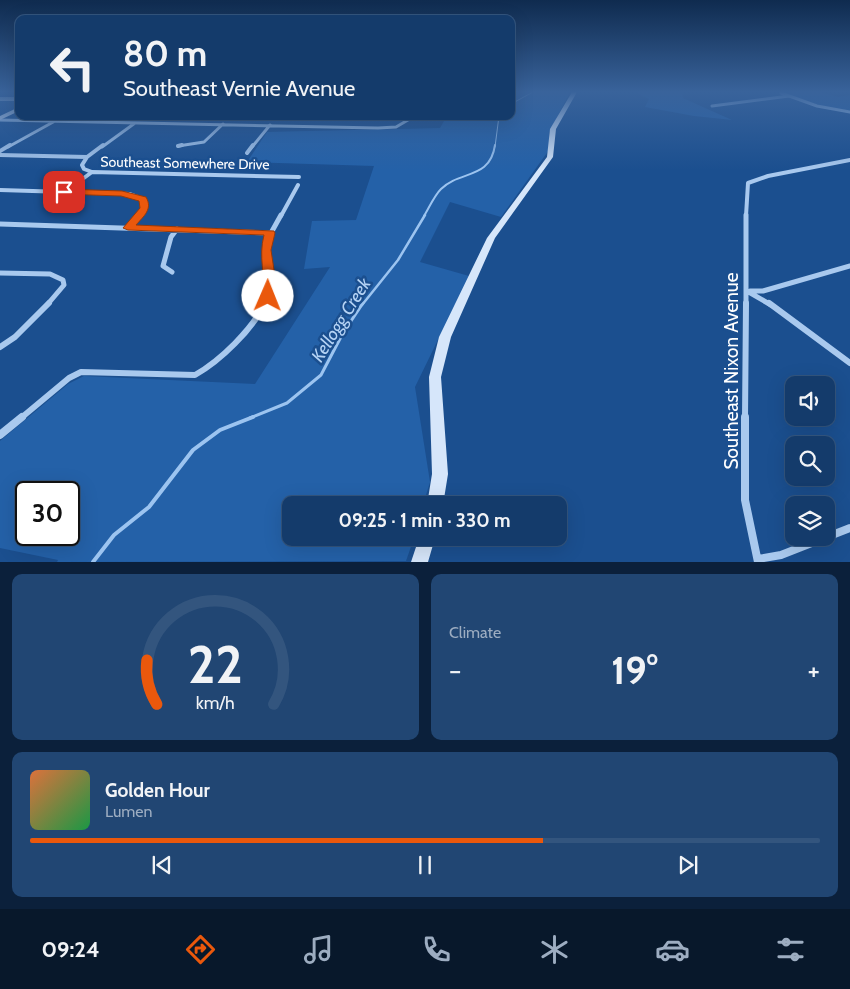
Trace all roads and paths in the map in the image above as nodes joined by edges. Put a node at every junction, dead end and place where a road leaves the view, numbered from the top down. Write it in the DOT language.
graph roads {
  1 [pos="559,118"];
  2 [pos="0,119"];
  3 [pos="15,120"];
  4 [pos="28,120"];
  5 [pos="406,120"];
  6 [pos="56,121"];
  7 [pos="136,123"];
  8 [pos="223,124"];
  9 [pos="270,125"];
  10 [pos="178,146"];
  11 [pos="0,153"];
  12 [pos="247,153"];
  13 [pos="87,157"];
  14 [pos="850,160"];
  15 [pos="92,172"];
  16 [pos="299,177"];
  17 [pos="298,185"];
  18 [pos="0,190"];
  19 [pos="64,192"];
  20 [pos="0,224"];
  21 [pos="128,228"];
  22 [pos="177,229"];
  23 [pos="270,233"];
  24 [pos="850,266"];
  25 [pos="172,272"];
  26 [pos="0,273"];
  27 [pos="746,291"];
  28 [pos="0,346"];
  29 [pos="850,363"];
  30 [pos="0,435"];
  31 [pos="436,496"];
  32 [pos="850,528"];
  33 [pos="424,546"];
  34 [pos="758,560"];
  35 [pos="419,562"];
  1 -- 31 [label="street"];
  2 -- 3 [label="street"];
  4 -- 6 [label="street"];
  5 -- 9 [label="street"];
  6 -- 7 [label="street"];
  6 -- 11 [label="street"];
  7 -- 8 [label="street"];
  7 -- 13 [label="street, Southeast Somewhere Drive"];
  8 -- 9 [label="street"];
  8 -- 10 [label="street"];
  9 -- 12 [label="street"];
  11 -- 13 [label="street"];
  13 -- 15 [label="street, Southeast Somewhere Drive"];
  14 -- 27 [label="street, Southeast Nixon Avenue"];
  15 -- 16 [label="street, Southeast Somewhere Drive"];
  15 -- 19 [label="street"];
  17 -- 23 [label="street"];
  18 -- 19 [label="street"];
  19 -- 21 [label="street"];
  20 -- 21 [label="street"];
  21 -- 22 [label="street"];
  22 -- 23 [label="street"];
  22 -- 25 [label="street"];
  23 -- 30 [label="street"];
  24 -- 27 [label="street"];
  26 -- 28 [label="street"];
  27 -- 29 [label="street"];
  27 -- 34 [label="street, Southeast Nixon Avenue"];
  32 -- 34 [label="street"];
  33 -- 35 [label="street"];
}
